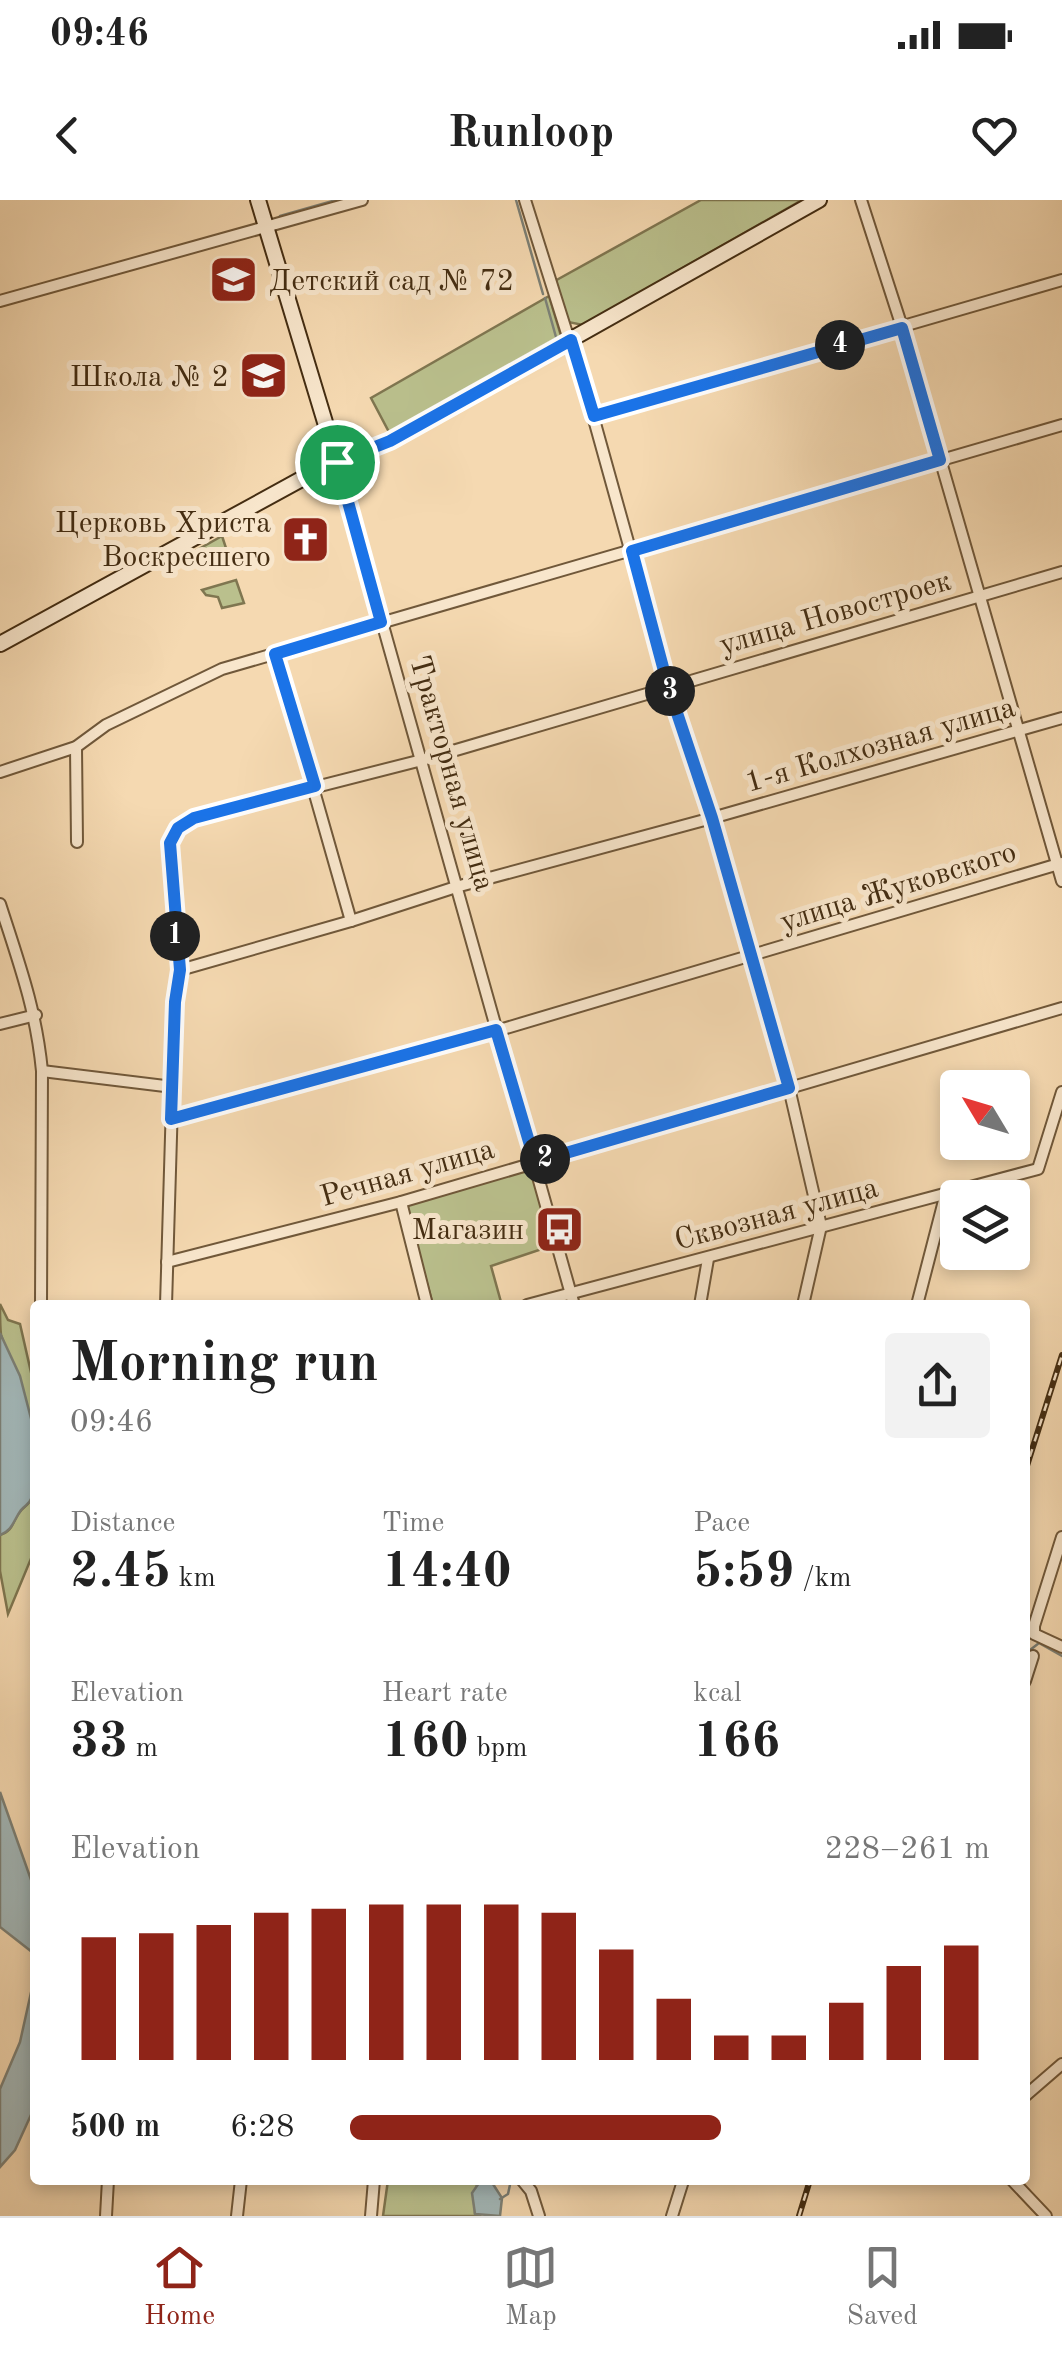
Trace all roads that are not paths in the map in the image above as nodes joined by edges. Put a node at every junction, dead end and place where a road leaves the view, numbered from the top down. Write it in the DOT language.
graph roads {
  1 [pos="258,200"];
  2 [pos="362,200"];
  3 [pos="525,200"];
  4 [pos="819,200"];
  5 [pos="861,200"];
  6 [pos="265,225"];
  7 [pos="1062,280"];
  8 [pos="0,301"];
  9 [pos="902,328"];
  10 [pos="571,340"];
  11 [pos="594,416"];
  12 [pos="1062,425"];
  13 [pos="940,460"];
  14 [pos="337,462"];
  15 [pos="632,551"];
  16 [pos="1062,572"];
  17 [pos="981,596"];
  18 [pos="381,622"];
  19 [pos="0,644"];
  20 [pos="275,654"];
  21 [pos="668,686"];
  22 [pos="1062,718"];
  23 [pos="1020,731"];
  24 [pos="76,747"];
  25 [pos="422,760"];
  26 [pos="0,772"];
  27 [pos="315,786"];
  28 [pos="712,818"];
  29 [pos="77,842"];
  30 [pos="1060,864"];
  31 [pos="1062,881"];
  32 [pos="456,887"];
  33 [pos="0,904"];
  34 [pos="352,921"];
  35 [pos="752,957"];
  36 [pos="180,970"];
  37 [pos="1062,1008"];
  38 [pos="36,1014"];
  39 [pos="0,1024"];
  40 [pos="496,1030"];
  41 [pos="42,1071"];
  42 [pos="173,1087"];
  43 [pos="789,1088"];
  44 [pos="1062,1092"];
  45 [pos="171,1119"];
  46 [pos="535,1162"];
  47 [pos="996,1180"];
  48 [pos="940,1195"];
  49 [pos="401,1202"];
  50 [pos="940,1216"];
  51 [pos="821,1226"];
  52 [pos="708,1259"];
  53 [pos="167,1262"];
  54 [pos="572,1292"];
  55 [pos="41,1300"];
  56 [pos="166,1300"];
  57 [pos="426,1300"];
  58 [pos="544,1300"];
  59 [pos="573,1300"];
  60 [pos="701,1300"];
  61 [pos="804,1300"];
  62 [pos="918,1300"];
  63 [pos="1062,1537"];
  64 [pos="1062,1646"];
  65 [pos="1033,1656"];
  66 [pos="1030,1665"];
  67 [pos="1062,2064"];
  68 [pos="1030,2092"];
  69 [pos="108,2185"];
  70 [pos="240,2185"];
  71 [pos="374,2185"];
  72 [pos="526,2185"];
  73 [pos="682,2185"];
  74 [pos="1017,2185"];
  75 [pos="106,2216"];
  76 [pos="236,2216"];
  77 [pos="371,2216"];
  78 [pos="539,2216"];
  79 [pos="672,2216"];
  80 [pos="1046,2216"];
  1 -- 6 [label="main road, Тракторная улица"];
  2 -- 6 [label="street"];
  3 -- 10 [label="street"];
  4 -- 10 [label="main road"];
  5 -- 9 [label="street"];
  6 -- 8 [label="street"];
  6 -- 14 [label="main road, Тракторная улица"];
  7 -- 9 [label="street"];
  9 -- 11 [label="street"];
  9 -- 13 [label="street"];
  10 -- 11 [label="street"];
  10 -- 14 [label="main road"];
  11 -- 15 [label="street"];
  12 -- 13 [label="street"];
  13 -- 15 [label="street"];
  13 -- 17 [label="street"];
  14 -- 18 [label="street, Тракторная улица"];
  14 -- 19 [label="main road"];
  15 -- 18 [label="street"];
  15 -- 21 [label="street"];
  16 -- 17 [label="street, улица Новостроек"];
  17 -- 21 [label="street, улица Новостроек"];
  17 -- 23 [label="street"];
  18 -- 20 [label="street"];
  18 -- 25 [label="street, Тракторная улица"];
  20 -- 24 [label="street"];
  20 -- 27 [label="street"];
  21 -- 25 [label="street, улица Новостроек"];
  21 -- 28 [label="street"];
  22 -- 23 [label="street, 1-я Колхозная улица"];
  23 -- 28 [label="street, 1-я Колхозная улица"];
  23 -- 30 [label="street"];
  24 -- 26 [label="street"];
  24 -- 29 [label="street"];
  25 -- 27 [label="street, улица Новостроек"];
  25 -- 32 [label="street, Тракторная улица"];
  27 -- 34 [label="street"];
  27 -- 36 [label="street, улица Новостроек"];
  28 -- 32 [label="street, 1-я Колхозная улица"];
  28 -- 35 [label="street"];
  30 -- 31 [label="street"];
  30 -- 35 [label="street, улица Жуковского"];
  32 -- 34 [label="street, 1-я Колхозная улица"];
  32 -- 40 [label="street, Тракторная улица"];
  33 -- 38 [label="street"];
  34 -- 36 [label="street, 1-я Колхозная улица"];
  35 -- 40 [label="street, улица Жуковского"];
  35 -- 43 [label="street"];
  36 -- 42 [label="street"];
  37 -- 43 [label="street, Речная улица"];
  38 -- 39 [label="street"];
  38 -- 41 [label="street"];
  40 -- 45 [label="street, улица Жуковского"];
  40 -- 46 [label="street, Тракторная улица"];
  41 -- 42 [label="street"];
  41 -- 55 [label="street"];
  42 -- 45 [label="street"];
  43 -- 46 [label="street, Речная улица"];
  43 -- 51 [label="street"];
  44 -- 47 [label="street, Сквозная улица"];
  45 -- 53 [label="street"];
  46 -- 49 [label="street, Речная улица"];
  46 -- 54 [label="street, Тракторная улица"];
  48 -- 51 [label="street, Сквозная улица"];
  49 -- 53 [label="street, Речная улица"];
  49 -- 57 [label="street"];
  50 -- 62 [label="street"];
  51 -- 52 [label="street, Сквозная улица"];
  51 -- 61 [label="street"];
  52 -- 54 [label="street, Сквозная улица"];
  52 -- 60 [label="street"];
  53 -- 56 [label="street"];
  54 -- 58 [label="street, Сквозная улица"];
  54 -- 59 [label="street, Тракторная улица"];
  63 -- 64 [label="street"];
  65 -- 66 [label="street"];
  67 -- 68 [label="street"];
  69 -- 75 [label="street"];
  70 -- 76 [label="street"];
  71 -- 77 [label="street"];
  72 -- 78 [label="street"];
  73 -- 79 [label="street"];
  74 -- 80 [label="street"];
}
